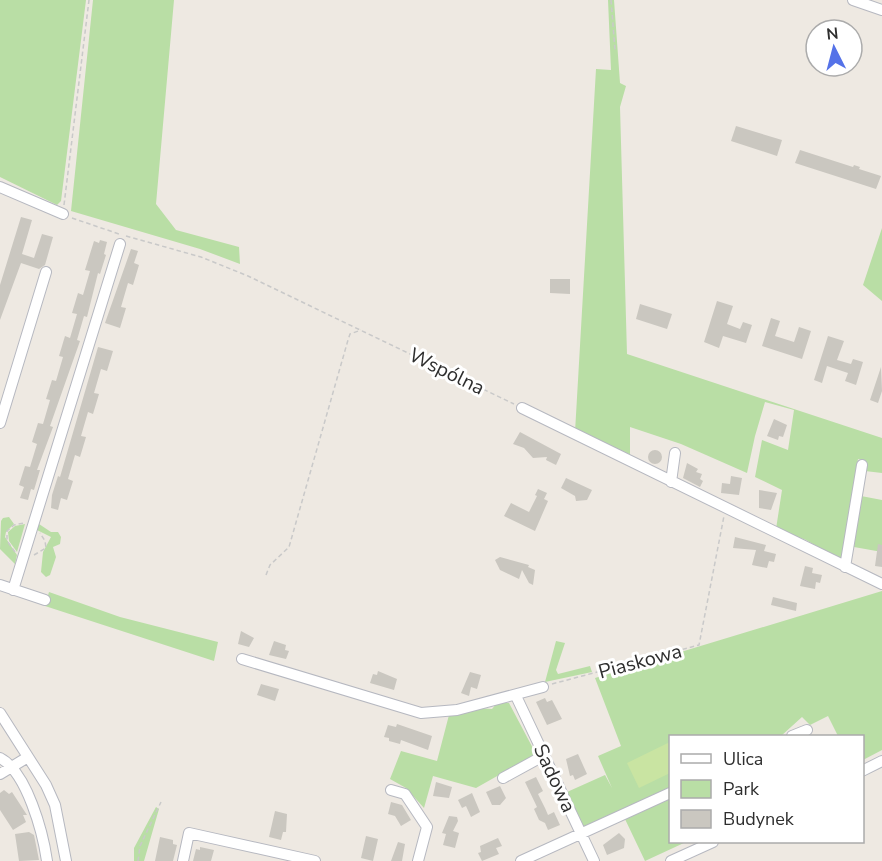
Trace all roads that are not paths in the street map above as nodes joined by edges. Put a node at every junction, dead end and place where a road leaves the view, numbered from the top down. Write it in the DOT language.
graph roads {
  1 [pos="853,0"];
  2 [pos="882,10"];
  3 [pos="0,188"];
  4 [pos="63,214"];
  5 [pos="120,244"];
  6 [pos="46,272"];
  7 [pos="522,408"];
  8 [pos="0,423"];
  9 [pos="675,453"];
  10 [pos="862,465"];
  11 [pos="671,482"];
  12 [pos="845,567"];
  13 [pos="882,584"];
  14 [pos="0,585"];
  15 [pos="13,590"];
  16 [pos="45,600"];
  17 [pos="242,659"];
  18 [pos="543,687"];
  19 [pos="516,696"];
  20 [pos="0,713"];
  21 [pos="807,729"];
  22 [pos="794,735"];
  23 [pos="545,755"];
  24 [pos="28,757"];
  25 [pos="0,758"];
  26 [pos="882,761"];
  27 [pos="12,766"];
  28 [pos="864,770"];
  29 [pos="0,774"];
  30 [pos="503,778"];
  31 [pos="391,790"];
  32 [pos="669,794"];
  33 [pos="581,833"];
  34 [pos="711,843"];
  35 [pos="47,861"];
  36 [pos="66,861"];
  37 [pos="183,861"];
  38 [pos="315,861"];
  39 [pos="418,861"];
  40 [pos="521,861"];
  41 [pos="594,861"];
  42 [pos="671,861"];
  1 -- 2 [label="street"];
  3 -- 4 [label="street"];
  5 -- 15 [label="street"];
  6 -- 8 [label="street"];
  7 -- 11 [label="street"];
  9 -- 11 [label="street"];
  10 -- 12 [label="street"];
  11 -- 12 [label="street"];
  12 -- 13 [label="street"];
  14 -- 15 [label="street"];
  15 -- 16 [label="street"];
  17 -- 19 [label="street"];
  18 -- 19 [label="street"];
  19 -- 23 [label="street, Sadowa"];
  20 -- 24 [label="street"];
  21 -- 22 [label="street"];
  23 -- 30 [label="street"];
  23 -- 33 [label="street, Sadowa"];
  24 -- 27 [label="street"];
  24 -- 36 [label="street"];
  25 -- 27 [label="street"];
  26 -- 28 [label="street"];
  27 -- 29 [label="street"];
  27 -- 35 [label="street"];
  31 -- 39 [label="street"];
  32 -- 33 [label="street"];
  33 -- 40 [label="street"];
  33 -- 41 [label="street, Sadowa"];
  34 -- 42 [label="street"];
  37 -- 38 [label="street"];
}
